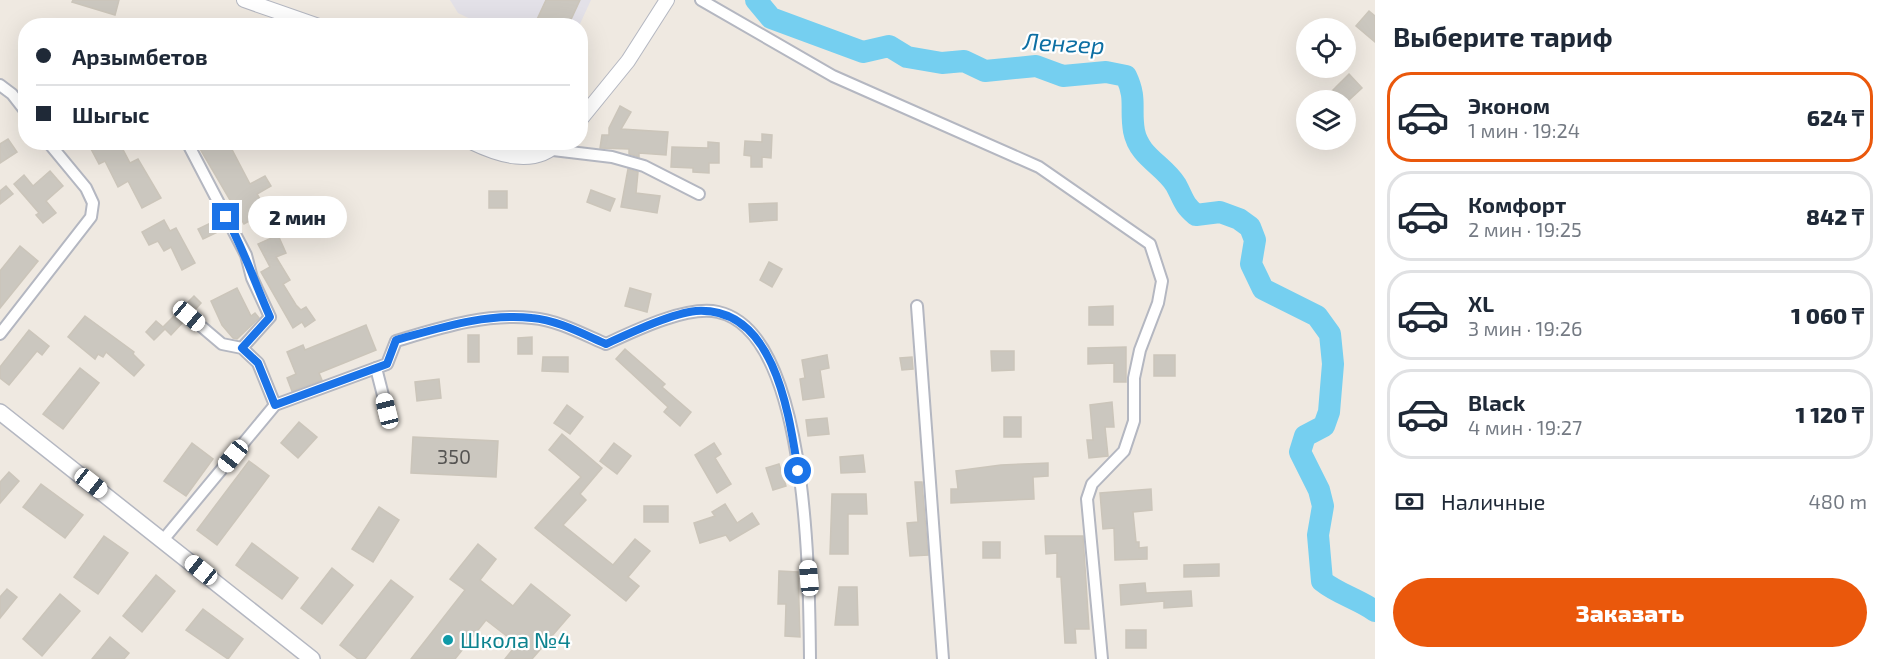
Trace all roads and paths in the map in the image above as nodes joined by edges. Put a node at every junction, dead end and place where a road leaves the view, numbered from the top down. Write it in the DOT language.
graph roads {
  1 [pos="244,0"];
  2 [pos="667,0"];
  3 [pos="701,0"];
  4 [pos="296,18"];
  5 [pos="0,85"];
  6 [pos="18,102"];
  7 [pos="588,110"];
  8 [pos="55,150"];
  9 [pos="191,150"];
  10 [pos="487,150"];
  11 [pos="546,150"];
  12 [pos="576,150"];
  13 [pos="699,194"];
  14 [pos="917,306"];
  15 [pos="189,316"];
  16 [pos="0,334"];
  17 [pos="242,348"];
  18 [pos="376,368"];
  19 [pos="275,405"];
  20 [pos="387,411"];
  21 [pos="0,412"];
  22 [pos="163,540"];
  23 [pos="312,659"];
  24 [pos="810,659"];
  25 [pos="944,659"];
  26 [pos="1102,659"];
  1 -- 4 [label="street"];
  2 -- 7 [label="street"];
  3 -- 26 [label="street"];
  5 -- 6 [label="street"];
  8 -- 16 [label="street"];
  9 -- 17 [label="street"];
  10 -- 11 [label="street"];
  12 -- 13 [label="street"];
  14 -- 25 [label="street"];
  15 -- 17 [label="street"];
  17 -- 19 [label="street"];
  18 -- 19 [label="street"];
  18 -- 20 [label="street"];
  18 -- 24 [label="street"];
  19 -- 22 [label="street"];
  21 -- 22 [label="main road"];
  22 -- 23 [label="main road"];
}
